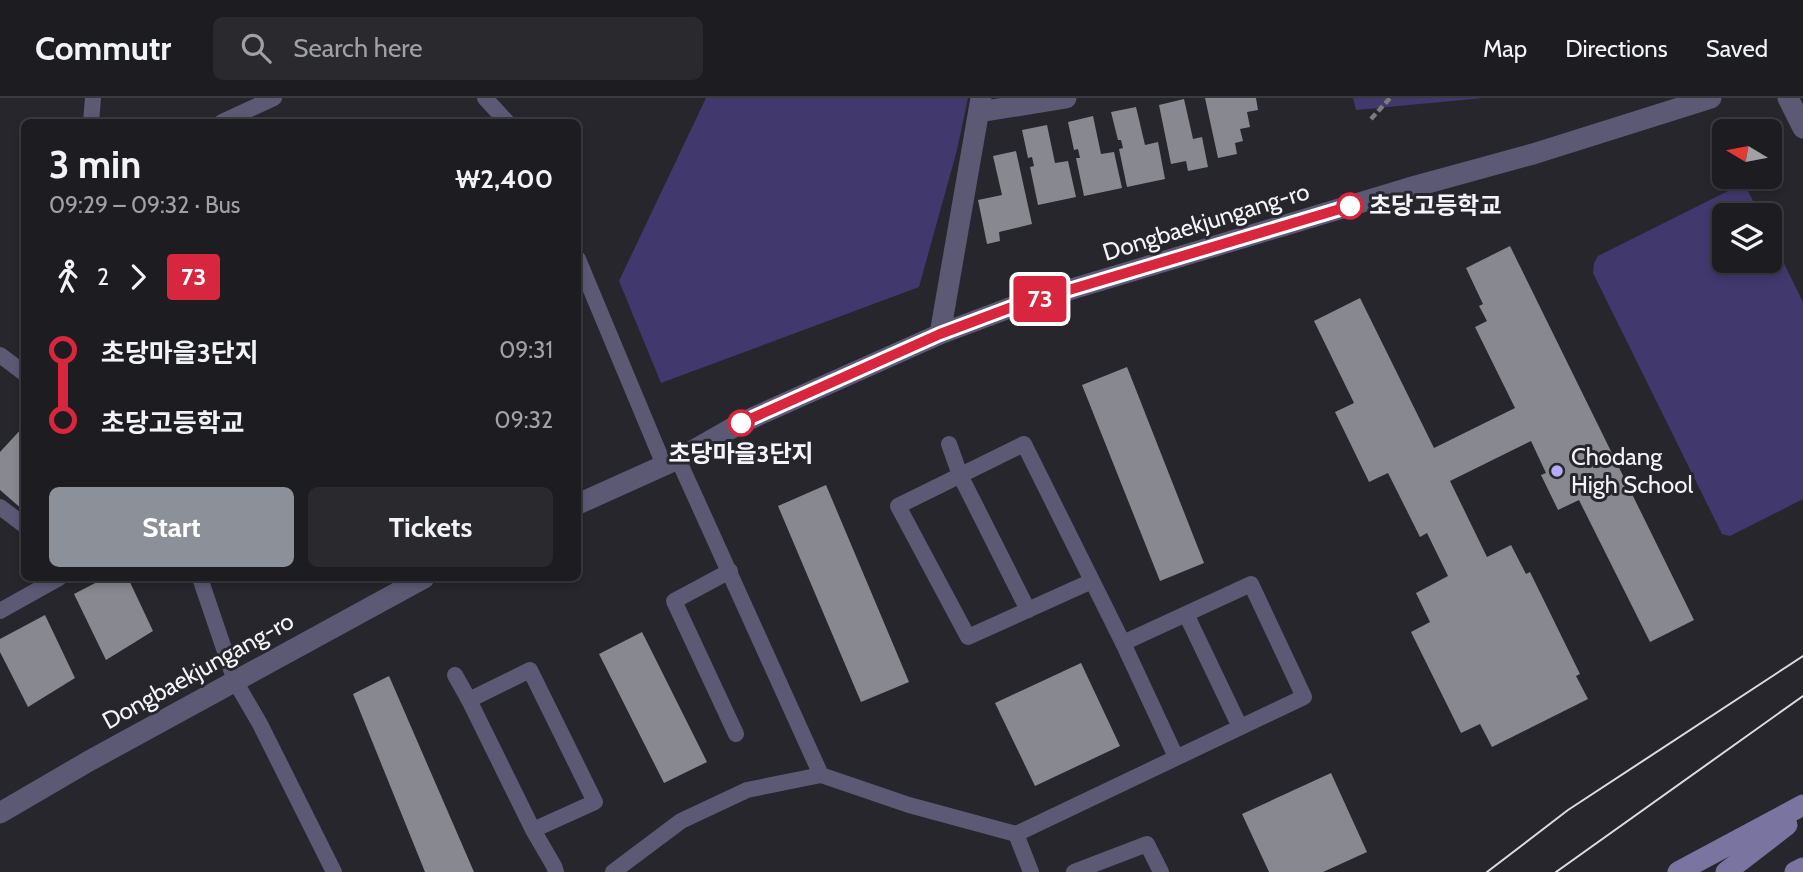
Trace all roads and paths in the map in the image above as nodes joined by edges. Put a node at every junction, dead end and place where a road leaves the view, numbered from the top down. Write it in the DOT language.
graph roads {
  1 [pos="93,98"];
  2 [pos="274,98"];
  3 [pos="485,98"];
  4 [pos="1066,98"];
  5 [pos="1391,98"];
  6 [pos="1711,98"];
  7 [pos="1788,98"];
  8 [pos="980,105"];
  9 [pos="91,119"];
  10 [pos="228,119"];
  11 [pos="504,119"];
  12 [pos="1371,119"];
  13 [pos="1803,128"];
  14 [pos="581,266"];
  15 [pos="940,334"];
  16 [pos="0,355"];
  17 [pos="21,371"];
  18 [pos="949,444"];
  19 [pos="671,462"];
  20 [pos="960,475"];
  21 [pos="581,504"];
  22 [pos="0,507"];
  23 [pos="21,523"];
  24 [pos="730,570"];
  25 [pos="54,581"];
  26 [pos="201,581"];
  27 [pos="418,581"];
  28 [pos="1092,581"];
  29 [pos="1028,610"];
  30 [pos="0,611"];
  31 [pos="1186,614"];
  32 [pos="1123,643"];
  33 [pos="455,675"];
  34 [pos="235,681"];
  35 [pos="469,700"];
  36 [pos="1240,727"];
  37 [pos="736,734"];
  38 [pos="1176,757"];
  39 [pos="821,775"];
  40 [pos="1803,805"];
  41 [pos="0,813"];
  42 [pos="1803,813"];
  43 [pos="533,830"];
  44 [pos="1016,834"];
  45 [pos="1803,868"];
  46 [pos="334,872"];
  47 [pos="556,872"];
  48 [pos="614,872"];
  49 [pos="1031,872"];
  50 [pos="1074,872"];
  51 [pos="1161,872"];
  52 [pos="1678,872"];
  53 [pos="1727,872"];
  54 [pos="1795,872"];
  1 -- 9 [label="lane"];
  2 -- 10 [label="lane"];
  3 -- 11 [label="lane"];
  4 -- 8 [label="street"];
  5 -- 12 [label="path"];
  6 -- 15 [label="street, Dongbaekjungang-ro"];
  7 -- 13 [label="street"];
  8 -- 15 [label="street"];
  14 -- 19 [label="lane"];
  15 -- 19 [label="street, Dongbaekjungang-ro"];
  16 -- 17 [label="lane"];
  18 -- 20 [label="lane"];
  19 -- 21 [label="street, Dongbaekjungang-ro"];
  19 -- 24 [label="lane"];
  20 -- 28 [label="lane"];
  20 -- 29 [label="lane"];
  20 -- 29 [label="lane"];
  22 -- 23 [label="lane"];
  24 -- 37 [label="lane"];
  24 -- 39 [label="lane"];
  25 -- 30 [label="lane"];
  26 -- 34 [label="lane"];
  27 -- 34 [label="street, Dongbaekjungang-ro"];
  28 -- 29 [label="lane"];
  28 -- 32 [label="lane"];
  31 -- 32 [label="lane"];
  31 -- 36 [label="lane"];
  31 -- 36 [label="lane"];
  32 -- 38 [label="lane"];
  33 -- 35 [label="lane"];
  34 -- 41 [label="street, Dongbaekjungang-ro"];
  34 -- 46 [label="lane"];
  35 -- 43 [label="lane"];
  35 -- 43 [label="lane"];
  36 -- 38 [label="lane"];
  38 -- 44 [label="lane"];
  39 -- 44 [label="lane"];
  39 -- 48 [label="lane"];
  40 -- 52 [label="main road"];
  42 -- 53 [label="main road"];
  43 -- 47 [label="lane"];
  44 -- 49 [label="lane"];
  45 -- 54 [label="main road"];
  50 -- 51 [label="lane"];
}
